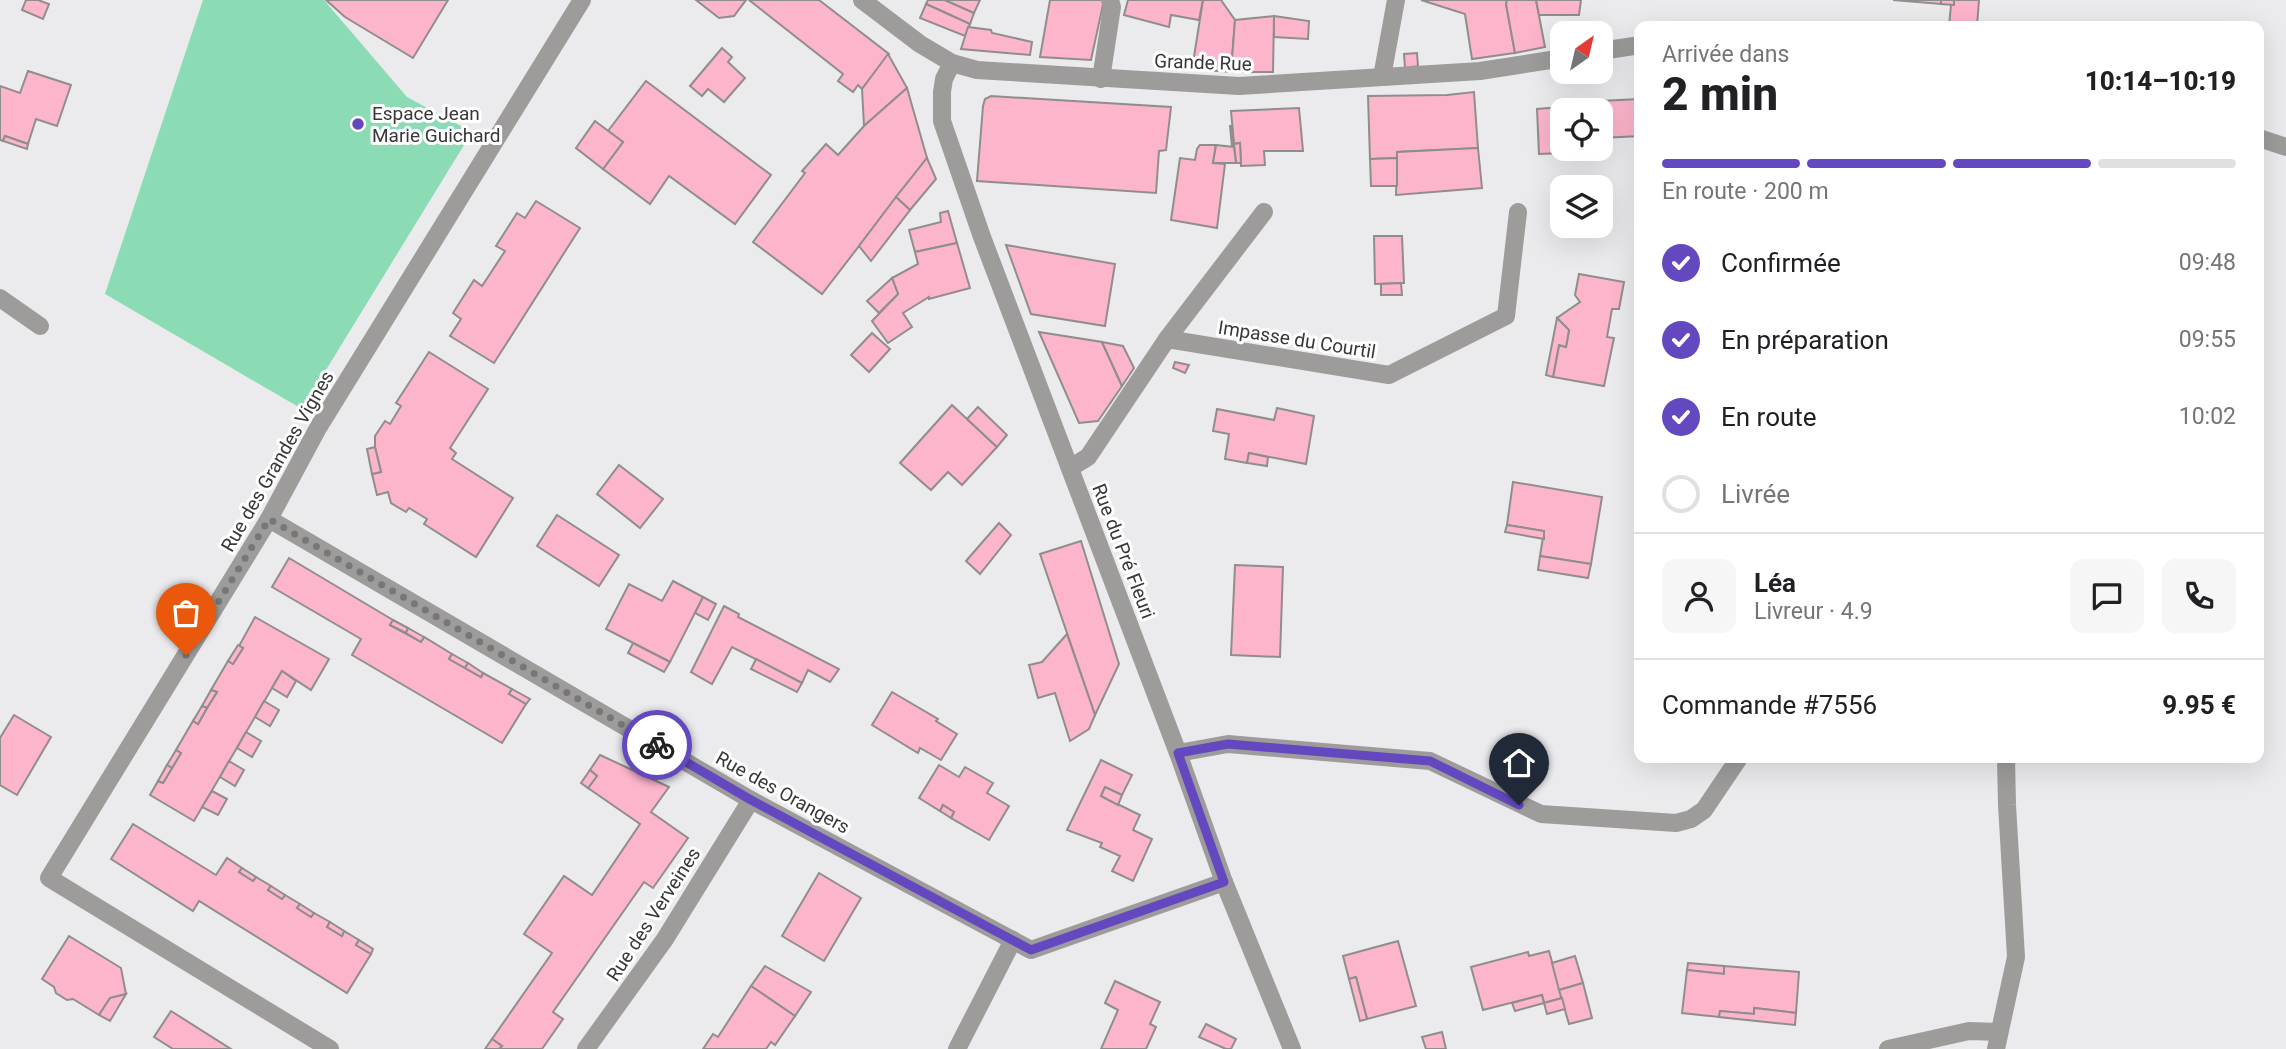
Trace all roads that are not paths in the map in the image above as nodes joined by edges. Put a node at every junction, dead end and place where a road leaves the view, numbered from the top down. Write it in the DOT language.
graph roads {
  1 [pos="582,0"];
  2 [pos="862,0"];
  3 [pos="1110,0"];
  4 [pos="1396,0"];
  5 [pos="1634,46"];
  6 [pos="1614,49"];
  7 [pos="1550,60"];
  8 [pos="951,63"];
  9 [pos="1382,77"];
  10 [pos="1101,79"];
  11 [pos="2264,140"];
  12 [pos="2286,147"];
  13 [pos="1264,212"];
  14 [pos="1518,212"];
  15 [pos="0,298"];
  16 [pos="40,326"];
  17 [pos="1167,339"];
  18 [pos="1070,468"];
  19 [pos="269,519"];
  20 [pos="1178,753"];
  21 [pos="1736,763"];
  22 [pos="2007,763"];
  23 [pos="751,800"];
  24 [pos="1224,882"];
  25 [pos="1013,940"];
  26 [pos="1998,1041"];
  27 [pos="330,1049"];
  28 [pos="586,1049"];
  29 [pos="957,1049"];
  30 [pos="1292,1049"];
  31 [pos="1888,1049"];
  1 -- 19 [label="street, Rue des Grandes Vignes"];
  2 -- 8 [label="street, Grande Rue"];
  3 -- 10 [label="street"];
  4 -- 9 [label="street"];
  5 -- 6 [label="street"];
  7 -- 9 [label="street, Grande Rue"];
  8 -- 10 [label="street, Grande Rue"];
  8 -- 18 [label="street, Rue du Pré Fleuri"];
  9 -- 10 [label="street, Grande Rue"];
  11 -- 12 [label="street"];
  13 -- 17 [label="street"];
  14 -- 17 [label="street, Impasse du Courtil"];
  15 -- 16 [label="street"];
  17 -- 18 [label="street"];
  18 -- 20 [label="street, Rue du Pré Fleuri"];
  19 -- 23 [label="street, Rue des Orangers"];
  19 -- 27 [label="street, Rue des Grandes Vignes"];
  20 -- 21 [label="street"];
  20 -- 24 [label="street, Rue du Pré Fleuri"];
  22 -- 26 [label="street"];
  23 -- 25 [label="street, Rue des Orangers"];
  23 -- 28 [label="street, Rue des Verveines"];
  24 -- 25 [label="street, Rue des Orangers"];
  24 -- 30 [label="street, Rue du Pré Fleuri"];
  25 -- 29 [label="street"];
  26 -- 31 [label="street"];
}
